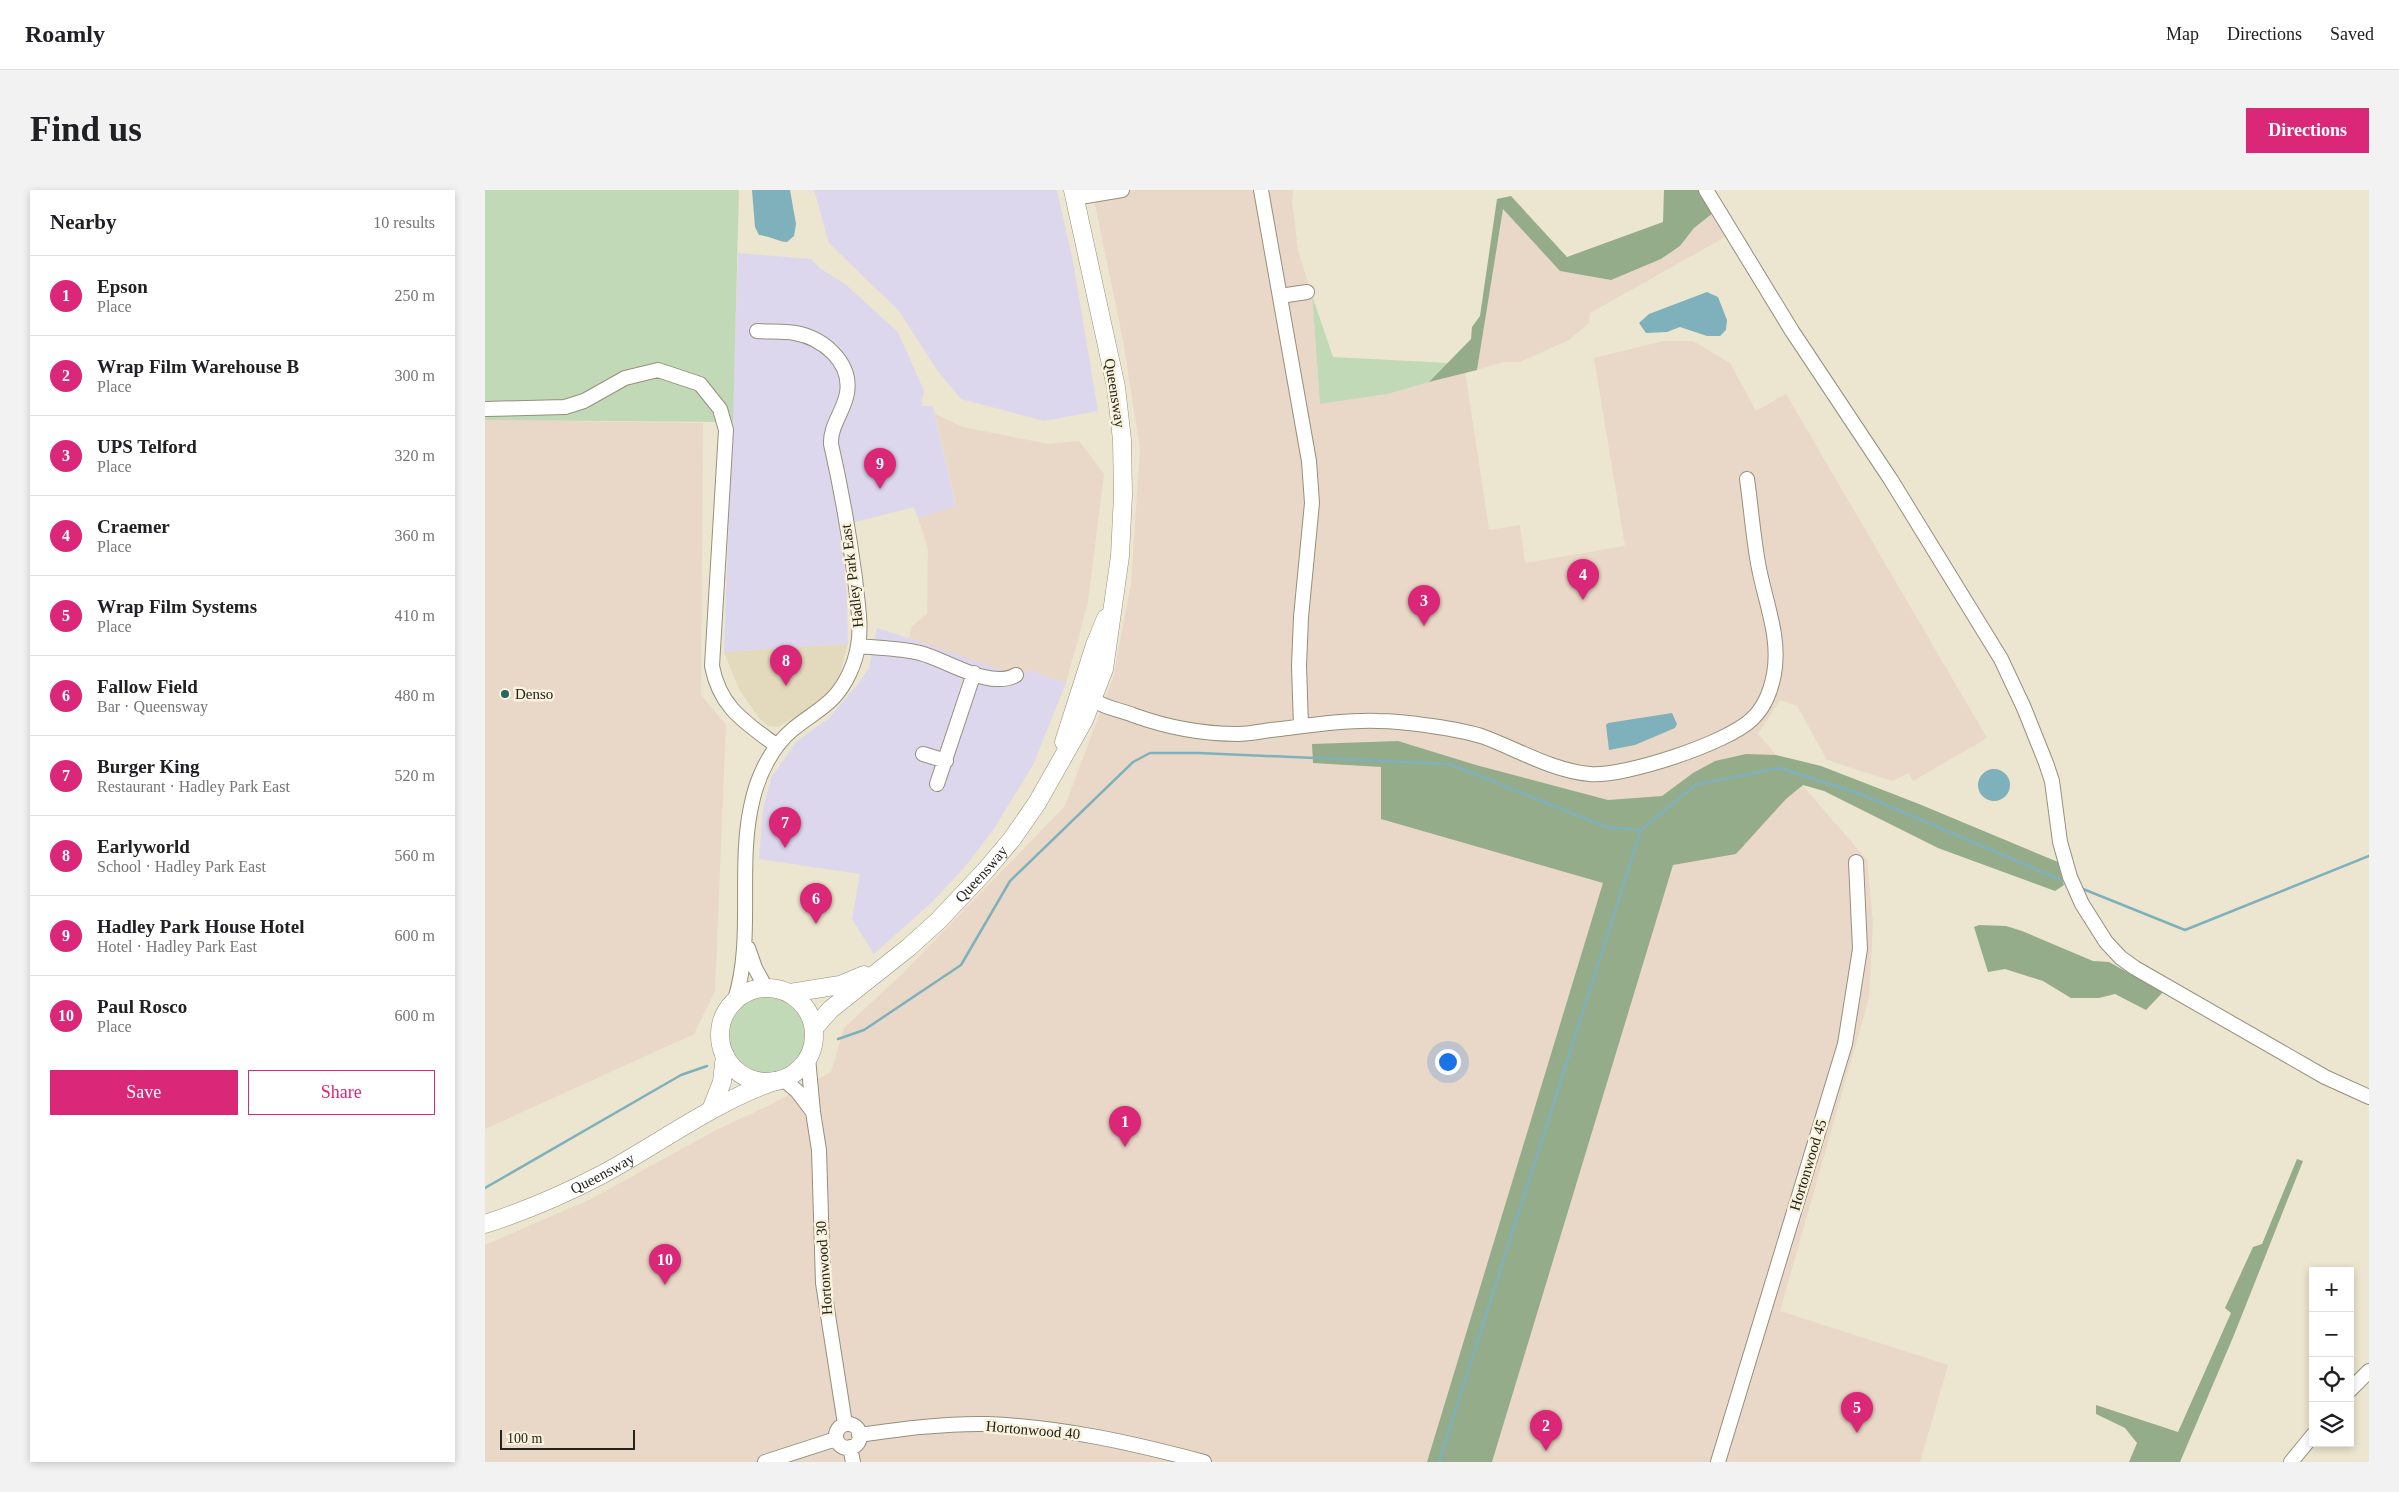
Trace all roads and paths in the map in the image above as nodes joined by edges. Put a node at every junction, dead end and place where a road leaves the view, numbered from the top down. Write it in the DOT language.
graph roads {
  1 [pos="1122,190"];
  2 [pos="1261,190"];
  3 [pos="1706,190"];
  4 [pos="1074,194"];
  5 [pos="1307,292"];
  6 [pos="1280,296"];
  7 [pos="757,331"];
  8 [pos="485,409"];
  9 [pos="1747,479"];
  10 [pos="858,646"];
  11 [pos="974,673"];
  12 [pos="1016,675"];
  13 [pos="1086,697"];
  14 [pos="1301,726"];
  15 [pos="777,746"];
  16 [pos="923,754"];
  17 [pos="946,761"];
  18 [pos="937,784"];
  19 [pos="1856,862"];
  20 [pos="746,940"];
  21 [pos="884,966"];
  22 [pos="766,988"];
  23 [pos="790,993"];
  24 [pos="735,1000"];
  25 [pos="814,1028"];
  26 [pos="725,1055"];
  27 [pos="808,1058"];
  28 [pos="779,1080"];
  29 [pos="2369,1097"];
  30 [pos="711,1110"];
  31 [pos="813,1112"];
  32 [pos="485,1224"];
  33 [pos="2369,1371"];
  34 [pos="2354,1386"];
  35 [pos="845,1424"];
  36 [pos="859,1435"];
  37 [pos="836,1439"];
  38 [pos="2309,1439"];
  39 [pos="850,1447"];
  40 [pos="765,1462"];
  41 [pos="853,1462"];
  42 [pos="1204,1462"];
  43 [pos="1718,1462"];
  44 [pos="2291,1462"];
  1 -- 4 [label="street"];
  2 -- 6 [label="street"];
  3 -- 29 [label="street"];
  4 -- 13 [label="main road, Queensway"];
  5 -- 6 [label="street"];
  6 -- 14 [label="street"];
  7 -- 10 [label="street, Hadley Park East"];
  8 -- 15 [label="street"];
  9 -- 14 [label="street"];
  10 -- 11 [label="street"];
  10 -- 15 [label="street, Hadley Park East"];
  11 -- 12 [label="street"];
  11 -- 17 [label="street"];
  13 -- 14 [label="street"];
  13 -- 21 [label="main road, Queensway"];
  15 -- 20 [label="street, Hadley Park East"];
  16 -- 17 [label="street"];
  17 -- 18 [label="street"];
  19 -- 43 [label="street, Hortonwood 45"];
  20 -- 22 [label="street, Hadley Park East"];
  20 -- 24 [label="street, Hadley Park East"];
  21 -- 23 [label="main road, Queensway"];
  21 -- 25 [label="main road, Queensway"];
  22 -- 23 [label="main road"];
  22 -- 24 [label="main road"];
  23 -- 25 [label="main road"];
  24 -- 26 [label="main road"];
  25 -- 27 [label="main road"];
  26 -- 28 [label="main road"];
  26 -- 30 [label="main road"];
  27 -- 28 [label="main road"];
  27 -- 31 [label="street, Hortonwood 30"];
  28 -- 30 [label="main road, Queensway"];
  28 -- 31 [label="street, Hortonwood 30"];
  30 -- 32 [label="main road, Queensway"];
  31 -- 35 [label="street, Hortonwood 30"];
  33 -- 34 [label="street"];
  35 -- 36 [label="street"];
  35 -- 37 [label="street"];
  36 -- 39 [label="street"];
  36 -- 42 [label="street, Hortonwood 40"];
  37 -- 39 [label="street"];
  37 -- 40 [label="street"];
  38 -- 44 [label="street"];
  39 -- 41 [label="street"];
}
